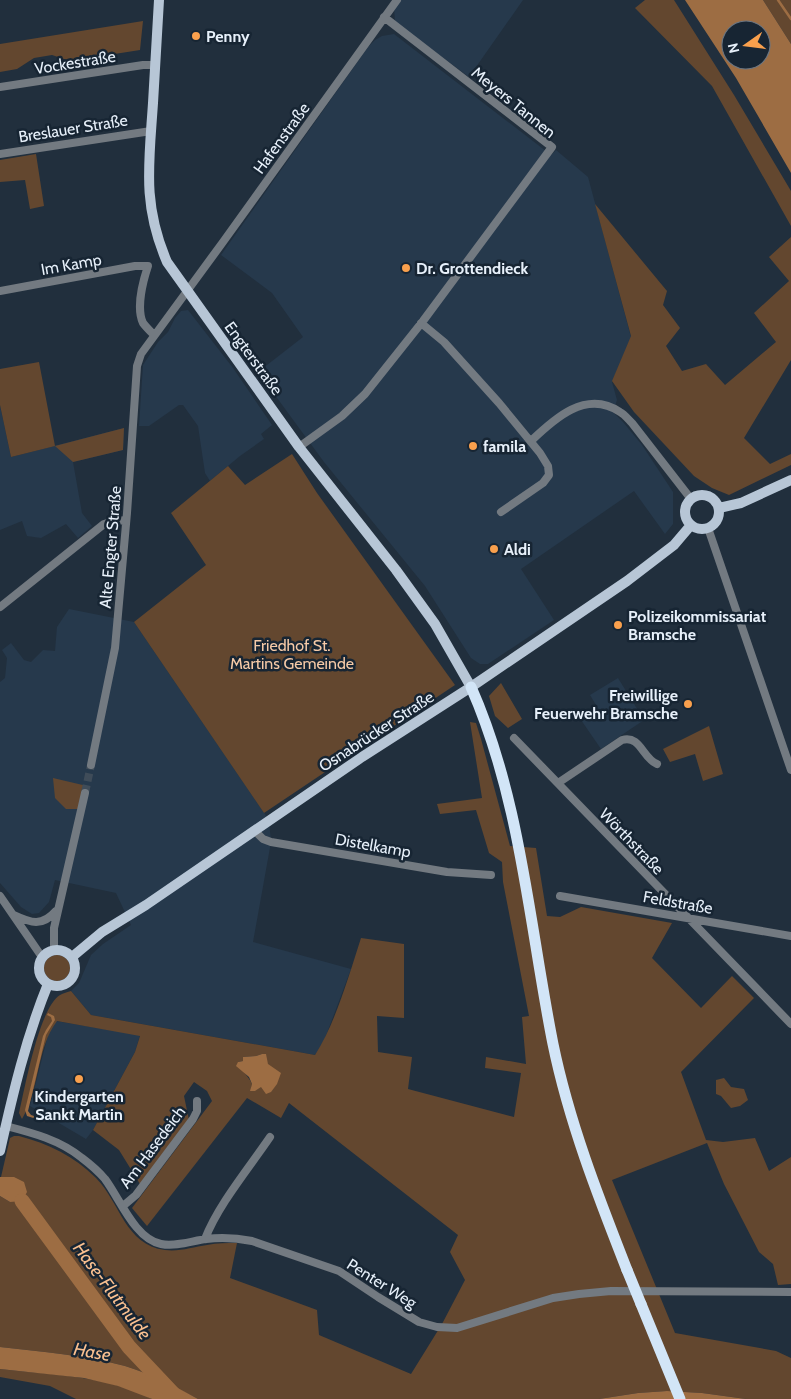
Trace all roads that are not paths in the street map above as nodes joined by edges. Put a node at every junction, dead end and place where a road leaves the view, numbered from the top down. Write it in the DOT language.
graph roads {
  1 [pos="158,0"];
  2 [pos="397,0"];
  3 [pos="384,18"];
  4 [pos="155,65"];
  5 [pos="0,88"];
  6 [pos="151,131"];
  7 [pos="0,154"];
  8 [pos="0,291"];
  9 [pos="187,291"];
  10 [pos="421,323"];
  11 [pos="154,335"];
  12 [pos="531,441"];
  13 [pos="299,447"];
  14 [pos="791,480"];
  15 [pos="691,499"];
  16 [pos="719,508"];
  17 [pos="501,512"];
  18 [pos="126,521"];
  19 [pos="691,525"];
  20 [pos="708,528"];
  21 [pos="0,607"];
  22 [pos="472,687"];
  23 [pos="514,738"];
  24 [pos="657,764"];
  25 [pos="91,765"];
  26 [pos="791,770"];
  27 [pos="558,783"];
  28 [pos="85,792"];
  29 [pos="254,830"];
  30 [pos="491,875"];
  31 [pos="0,896"];
  32 [pos="560,896"];
  33 [pos="58,909"];
  34 [pos="14,915"];
  35 [pos="687,917"];
  36 [pos="791,936"];
  37 [pos="54,950"];
  38 [pos="72,956"];
  39 [pos="42,957"];
  40 [pos="48,984"];
  41 [pos="791,1024"];
  42 [pos="198,1101"];
  43 [pos="6,1126"];
  44 [pos="270,1136"];
  45 [pos="0,1151"];
  46 [pos="123,1206"];
  47 [pos="205,1239"];
  48 [pos="791,1292"];
  49 [pos="680,1399"];
  1 -- 4 [label="main road, Engterstraße"];
  2 -- 3 [label="street, Hafenstraße"];
  3 -- 9 [label="street, Hafenstraße"];
  3 -- 10 [label="street, Meyers Tannen"];
  4 -- 5 [label="street, Vockestraße"];
  4 -- 6 [label="main road, Engterstraße"];
  6 -- 7 [label="street, Breslauer Straße"];
  6 -- 9 [label="main road, Engterstraße"];
  8 -- 11 [label="street, Im Kamp"];
  9 -- 11 [label="street, Alte Engter Straße"];
  9 -- 13 [label="main road, Engterstraße"];
  10 -- 12 [label="street"];
  10 -- 13 [label="street, Meyers Tannen"];
  11 -- 18 [label="street, Alte Engter Straße"];
  12 -- 15 [label="street"];
  12 -- 17 [label="street"];
  13 -- 22 [label="main road, Engterstraße"];
  14 -- 16 [label="main road"];
  15 -- 16 [label="main road"];
  15 -- 19 [label="main road"];
  16 -- 20 [label="main road"];
  18 -- 21 [label="street"];
  18 -- 25 [label="street, Alte Engter Straße"];
  19 -- 20 [label="main road"];
  19 -- 22 [label="main road, Osnabrücker Straße"];
  20 -- 26 [label="street"];
  22 -- 29 [label="main road, Osnabrücker Straße"];
  22 -- 49 [label="highway, bridge"];
  23 -- 27 [label="street, Wörthstraße"];
  24 -- 27 [label="street"];
  27 -- 35 [label="street, Wörthstraße"];
  28 -- 33 [label="street"];
  29 -- 30 [label="street, Distelkamp"];
  29 -- 38 [label="main road, Osnabrücker Straße"];
  31 -- 34 [label="street"];
  32 -- 35 [label="street, Feldstraße"];
  33 -- 34 [label="street"];
  33 -- 37 [label="street"];
  34 -- 39 [label="street"];
  35 -- 36 [label="street, Feldstraße"];
  35 -- 41 [label="street, Wörthstraße"];
  37 -- 38 [label="main road"];
  37 -- 39 [label="main road"];
  38 -- 40 [label="main road"];
  39 -- 40 [label="main road"];
  40 -- 43 [label="main road"];
  42 -- 46 [label="street, Am Hasedeich"];
  43 -- 45 [label="main road"];
  43 -- 46 [label="street, Penter Weg"];
  44 -- 47 [label="street"];
  46 -- 47 [label="street, Penter Weg"];
  47 -- 48 [label="street, Penter Weg"];
}
